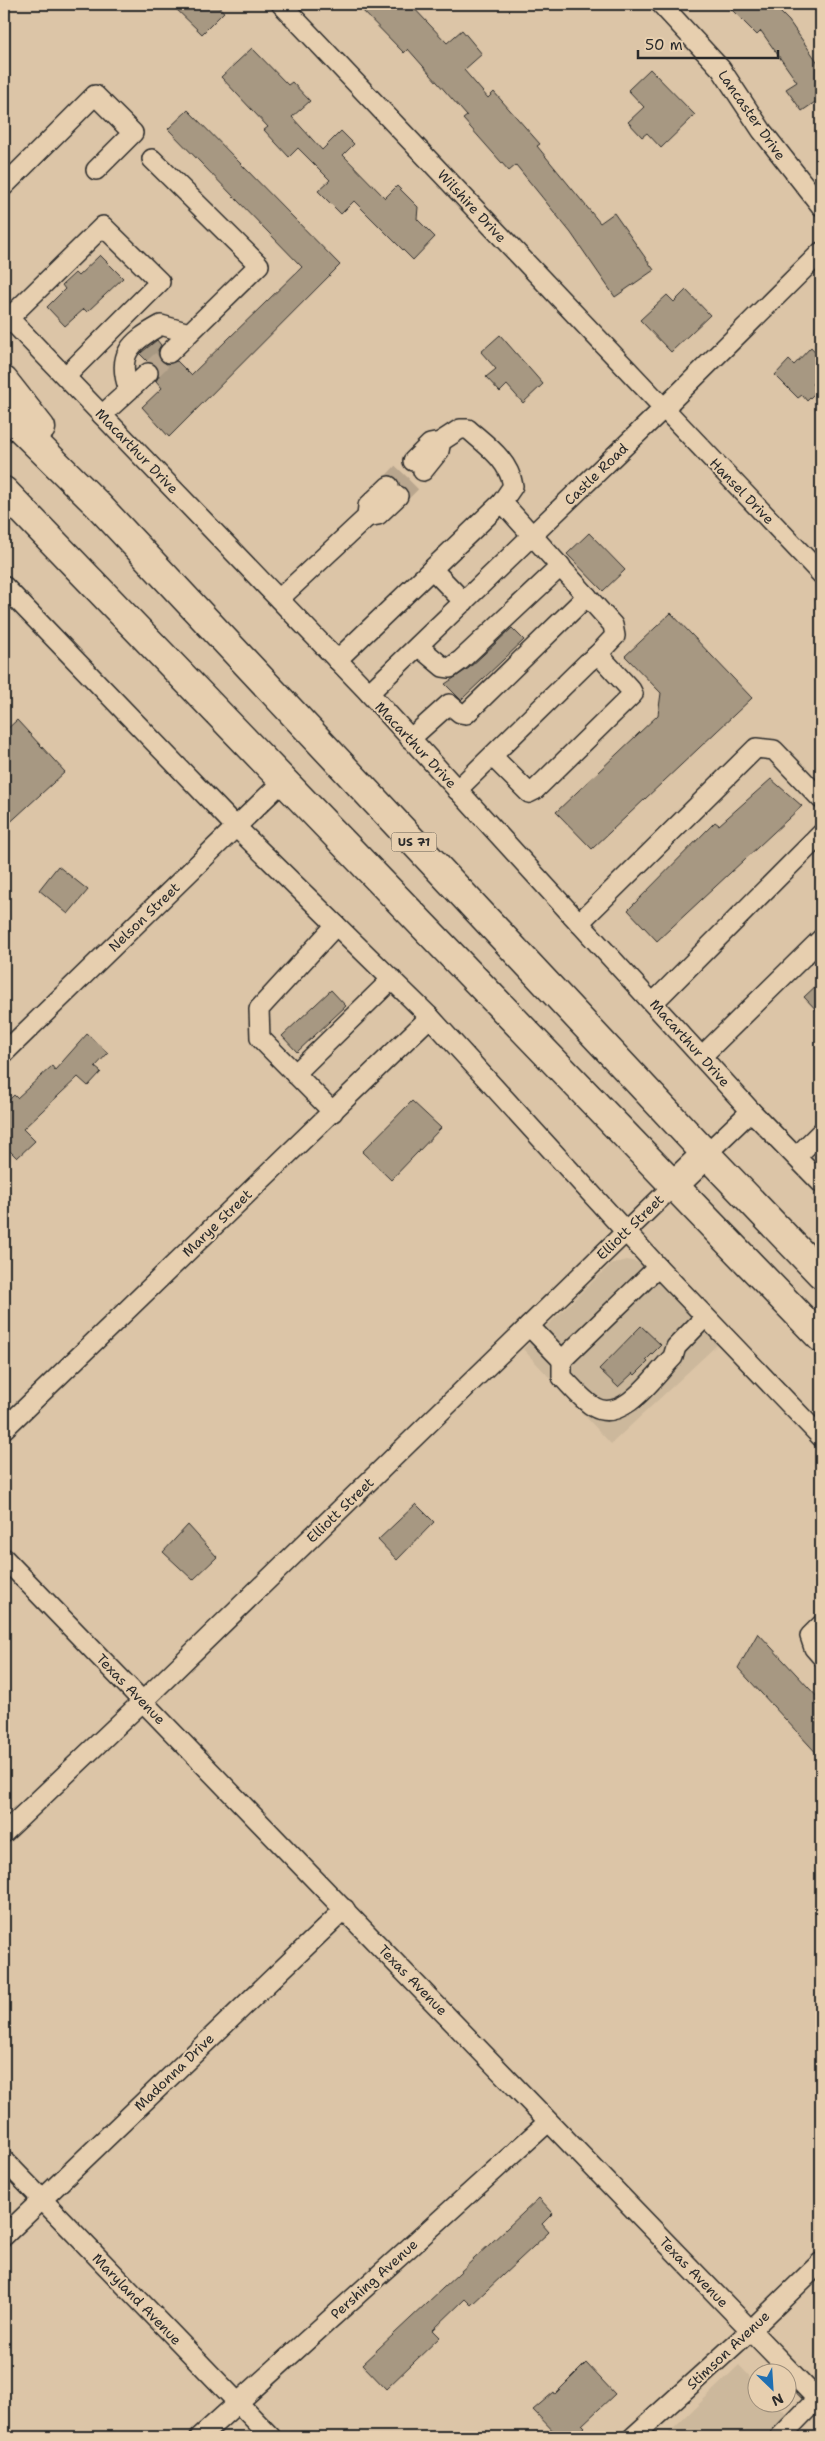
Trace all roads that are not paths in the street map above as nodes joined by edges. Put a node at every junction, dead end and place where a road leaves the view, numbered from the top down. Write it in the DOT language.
graph roads {
  1 [pos="280,4"];
  2 [pos="661,4"];
  3 [pos="152,159"];
  4 [pos="96,170"];
  5 [pos="4,186"];
  6 [pos="821,206"];
  7 [pos="821,252"];
  8 [pos="6,316"];
  9 [pos="189,333"];
  10 [pos="169,353"];
  11 [pos="148,373"];
  12 [pos="66,376"];
  13 [pos="4,381"];
  14 [pos="129,390"];
  15 [pos="663,409"];
  16 [pos="4,412"];
  17 [pos="102,414"];
  18 [pos="418,466"];
  19 [pos="393,490"];
  20 [pos="4,491"];
  21 [pos="502,502"];
  22 [pos="97,504"];
  23 [pos="533,535"];
  24 [pos="561,566"];
  25 [pos="432,569"];
  26 [pos="821,574"];
  27 [pos="4,586"];
  28 [pos="587,596"];
  29 [pos="279,599"];
  30 [pos="464,602"];
  31 [pos="418,646"];
  32 [pos="598,654"];
  33 [pos="336,660"];
  34 [pos="369,693"];
  35 [pos="410,739"];
  36 [pos="492,756"];
  37 [pos="284,780"];
  38 [pos="457,790"];
  39 [pos="821,799"];
  40 [pos="236,827"];
  41 [pos="821,834"];
  42 [pos="579,923"];
  43 [pos="336,925"];
  44 [pos="821,939"];
  45 [pos="392,979"];
  46 [pos="653,1003"];
  47 [pos="430,1018"];
  48 [pos="4,1053"];
  49 [pos="702,1056"];
  50 [pos="299,1071"];
  51 [pos="751,1111"];
  52 [pos="333,1112"];
  53 [pos="821,1132"];
  54 [pos="706,1154"];
  55 [pos="796,1157"];
  56 [pos="821,1183"];
  57 [pos="674,1184"];
  58 [pos="626,1232"];
  59 [pos="658,1267"];
  60 [pos="821,1274"];
  61 [pos="705,1317"];
  62 [pos="529,1326"];
  63 [pos="821,1338"];
  64 [pos="563,1360"];
  65 [pos="4,1429"];
  66 [pos="821,1437"];
  67 [pos="4,1558"];
  68 [pos="821,1626"];
  69 [pos="821,1656"];
  70 [pos="143,1702"];
  71 [pos="4,1833"];
  72 [pos="345,1909"];
  73 [pos="548,2122"];
  74 [pos="4,2160"];
  75 [pos="42,2200"];
  76 [pos="4,2236"];
  77 [pos="821,2262"];
  78 [pos="751,2330"];
  79 [pos="819,2401"];
  80 [pos="237,2402"];
  81 [pos="200,2437"];
  82 [pos="271,2437"];
  83 [pos="633,2437"];
  84 [pos="780,2437"];
  1 -- 15 [label="street, Wilshire Drive"];
  2 -- 6 [label="street, Lancaster Drive"];
  3 -- 9 [label="street"];
  4 -- 5 [label="street"];
  7 -- 15 [label="street, Castle Road"];
  8 -- 12 [label="street, Macarthur Drive"];
  8 -- 12 [label="street"];
  9 -- 10 [label="street"];
  9 -- 14 [label="street"];
  11 -- 14 [label="street"];
  12 -- 17 [label="street, Macarthur Drive"];
  13 -- 22 [label="highway"];
  14 -- 17 [label="street"];
  15 -- 23 [label="street, Castle Road"];
  15 -- 26 [label="street, Hansel Drive"];
  16 -- 22 [label="highway, US 71"];
  17 -- 29 [label="street, Macarthur Drive"];
  18 -- 21 [label="street"];
  19 -- 29 [label="street"];
  20 -- 37 [label="highway"];
  21 -- 23 [label="street"];
  21 -- 25 [label="street"];
  22 -- 54 [label="highway, US 71"];
  23 -- 24 [label="street"];
  23 -- 30 [label="street, Castle Road"];
  24 -- 28 [label="street"];
  24 -- 31 [label="street"];
  25 -- 30 [label="street"];
  25 -- 33 [label="street"];
  27 -- 40 [label="street"];
  28 -- 32 [label="street"];
  28 -- 35 [label="street"];
  29 -- 33 [label="street, Macarthur Drive"];
  30 -- 31 [label="street, Castle Road"];
  31 -- 34 [label="street, Castle Road"];
  32 -- 36 [label="street"];
  32 -- 36 [label="street"];
  33 -- 34 [label="street, Macarthur Drive"];
  34 -- 35 [label="street, Macarthur Drive"];
  35 -- 38 [label="street, Macarthur Drive"];
  36 -- 38 [label="street"];
  37 -- 40 [label="street, Nelson Street"];
  37 -- 57 [label="highway"];
  38 -- 42 [label="street, Macarthur Drive"];
  39 -- 42 [label="street"];
  40 -- 43 [label="street"];
  40 -- 48 [label="street, Nelson Street"];
  41 -- 46 [label="street"];
  42 -- 46 [label="street, Macarthur Drive"];
  43 -- 45 [label="street"];
  43 -- 50 [label="street"];
  44 -- 49 [label="street"];
  45 -- 47 [label="street"];
  45 -- 50 [label="street"];
  46 -- 49 [label="street, Macarthur Drive"];
  47 -- 52 [label="street, Marye Street"];
  47 -- 58 [label="street"];
  49 -- 51 [label="street, Macarthur Drive"];
  50 -- 52 [label="street"];
  51 -- 54 [label="street"];
  51 -- 55 [label="street, Macarthur Drive"];
  52 -- 65 [label="street, Marye Street"];
  53 -- 55 [label="street"];
  54 -- 57 [label="highway"];
  54 -- 60 [label="highway, US 71"];
  55 -- 56 [label="street, Macarthur Drive"];
  57 -- 58 [label="street, Elliott Street"];
  57 -- 63 [label="highway"];
  58 -- 59 [label="street"];
  58 -- 62 [label="street, Elliott Street"];
  59 -- 61 [label="street"];
  59 -- 64 [label="street"];
  61 -- 64 [label="street"];
  61 -- 66 [label="street"];
  62 -- 64 [label="street"];
  62 -- 70 [label="street, Elliott Street"];
  67 -- 70 [label="street, Texas Avenue"];
  68 -- 69 [label="street"];
  70 -- 71 [label="street, Elliott Street"];
  70 -- 72 [label="street, Texas Avenue"];
  72 -- 73 [label="street, Texas Avenue"];
  72 -- 75 [label="street, Madonna Drive"];
  73 -- 78 [label="street, Texas Avenue"];
  73 -- 80 [label="street, Pershing Avenue"];
  74 -- 75 [label="street, Maryland Avenue"];
  75 -- 76 [label="street, Madonna Drive"];
  75 -- 80 [label="street, Maryland Avenue"];
  77 -- 78 [label="street, Stimson Avenue"];
  78 -- 79 [label="street, Texas Avenue"];
  78 -- 83 [label="street, Stimson Avenue"];
  79 -- 84 [label="street"];
  80 -- 81 [label="street, Pershing Avenue"];
  80 -- 82 [label="street, Maryland Avenue"];
}
